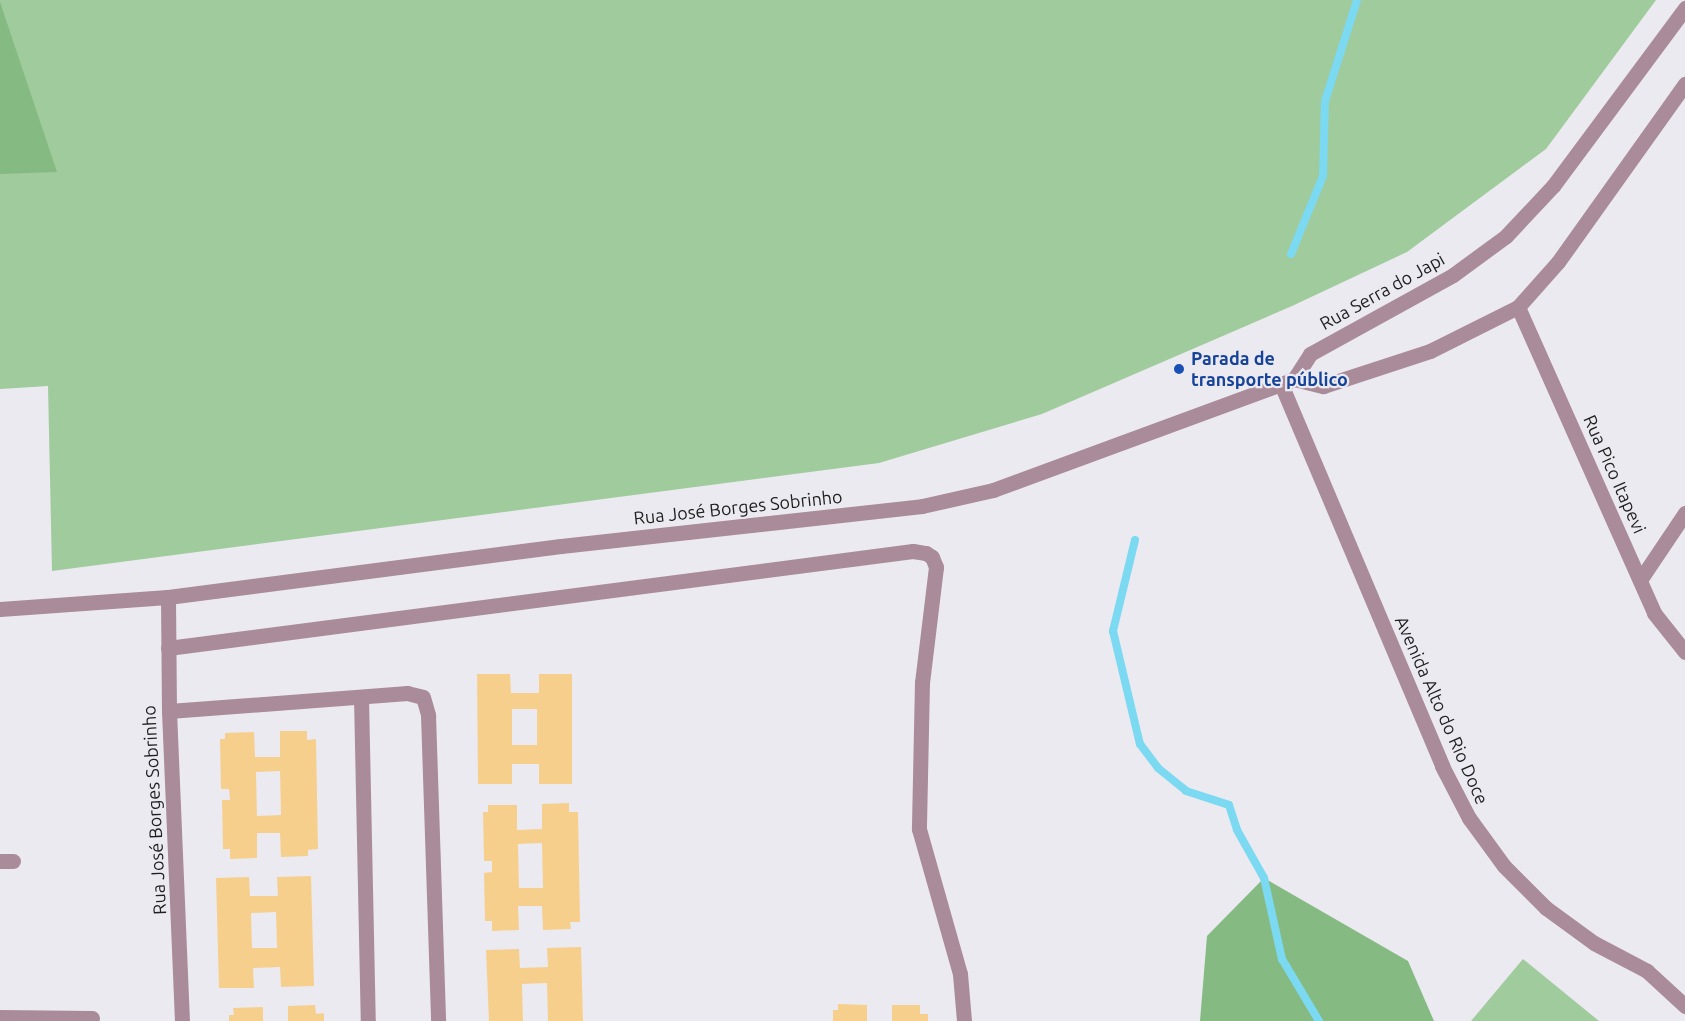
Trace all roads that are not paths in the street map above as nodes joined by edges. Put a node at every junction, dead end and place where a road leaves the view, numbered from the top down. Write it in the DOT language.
graph roads {
  1 [pos="1685,8"];
  2 [pos="1685,84"];
  3 [pos="1518,307"];
  4 [pos="1287,381"];
  5 [pos="1685,513"];
  6 [pos="1640,580"];
  7 [pos="168,597"];
  8 [pos="0,609"];
  9 [pos="168,648"];
  10 [pos="1685,652"];
  11 [pos="361,697"];
  12 [pos="169,711"];
  13 [pos="1647,971"];
  14 [pos="1685,994"];
  15 [pos="1685,1006"];
  16 [pos="0,1017"];
  17 [pos="92,1018"];
  18 [pos="182,1021"];
  19 [pos="368,1021"];
  20 [pos="438,1021"];
  21 [pos="964,1021"];
  1 -- 4 [label="street, Rua Serra do Japi"];
  2 -- 3 [label="street"];
  3 -- 4 [label="street"];
  3 -- 6 [label="street, Rua Pico Itapevi"];
  4 -- 7 [label="street, Rua José Borges Sobrinho"];
  4 -- 13 [label="street, Avenida Alto do Rio Doce"];
  5 -- 6 [label="street"];
  6 -- 10 [label="street, Rua Pico Itapevi"];
  7 -- 8 [label="street, Rua José Borges Sobrinho"];
  7 -- 9 [label="street, Rua José Borges Sobrinho"];
  9 -- 12 [label="street, Rua José Borges Sobrinho"];
  9 -- 21 [label="street"];
  11 -- 12 [label="street"];
  11 -- 19 [label="street"];
  11 -- 20 [label="street"];
  12 -- 18 [label="street, Rua José Borges Sobrinho"];
  13 -- 14 [label="street"];
  13 -- 15 [label="street, Avenida Alto do Rio Doce"];
  16 -- 17 [label="street"];
}
